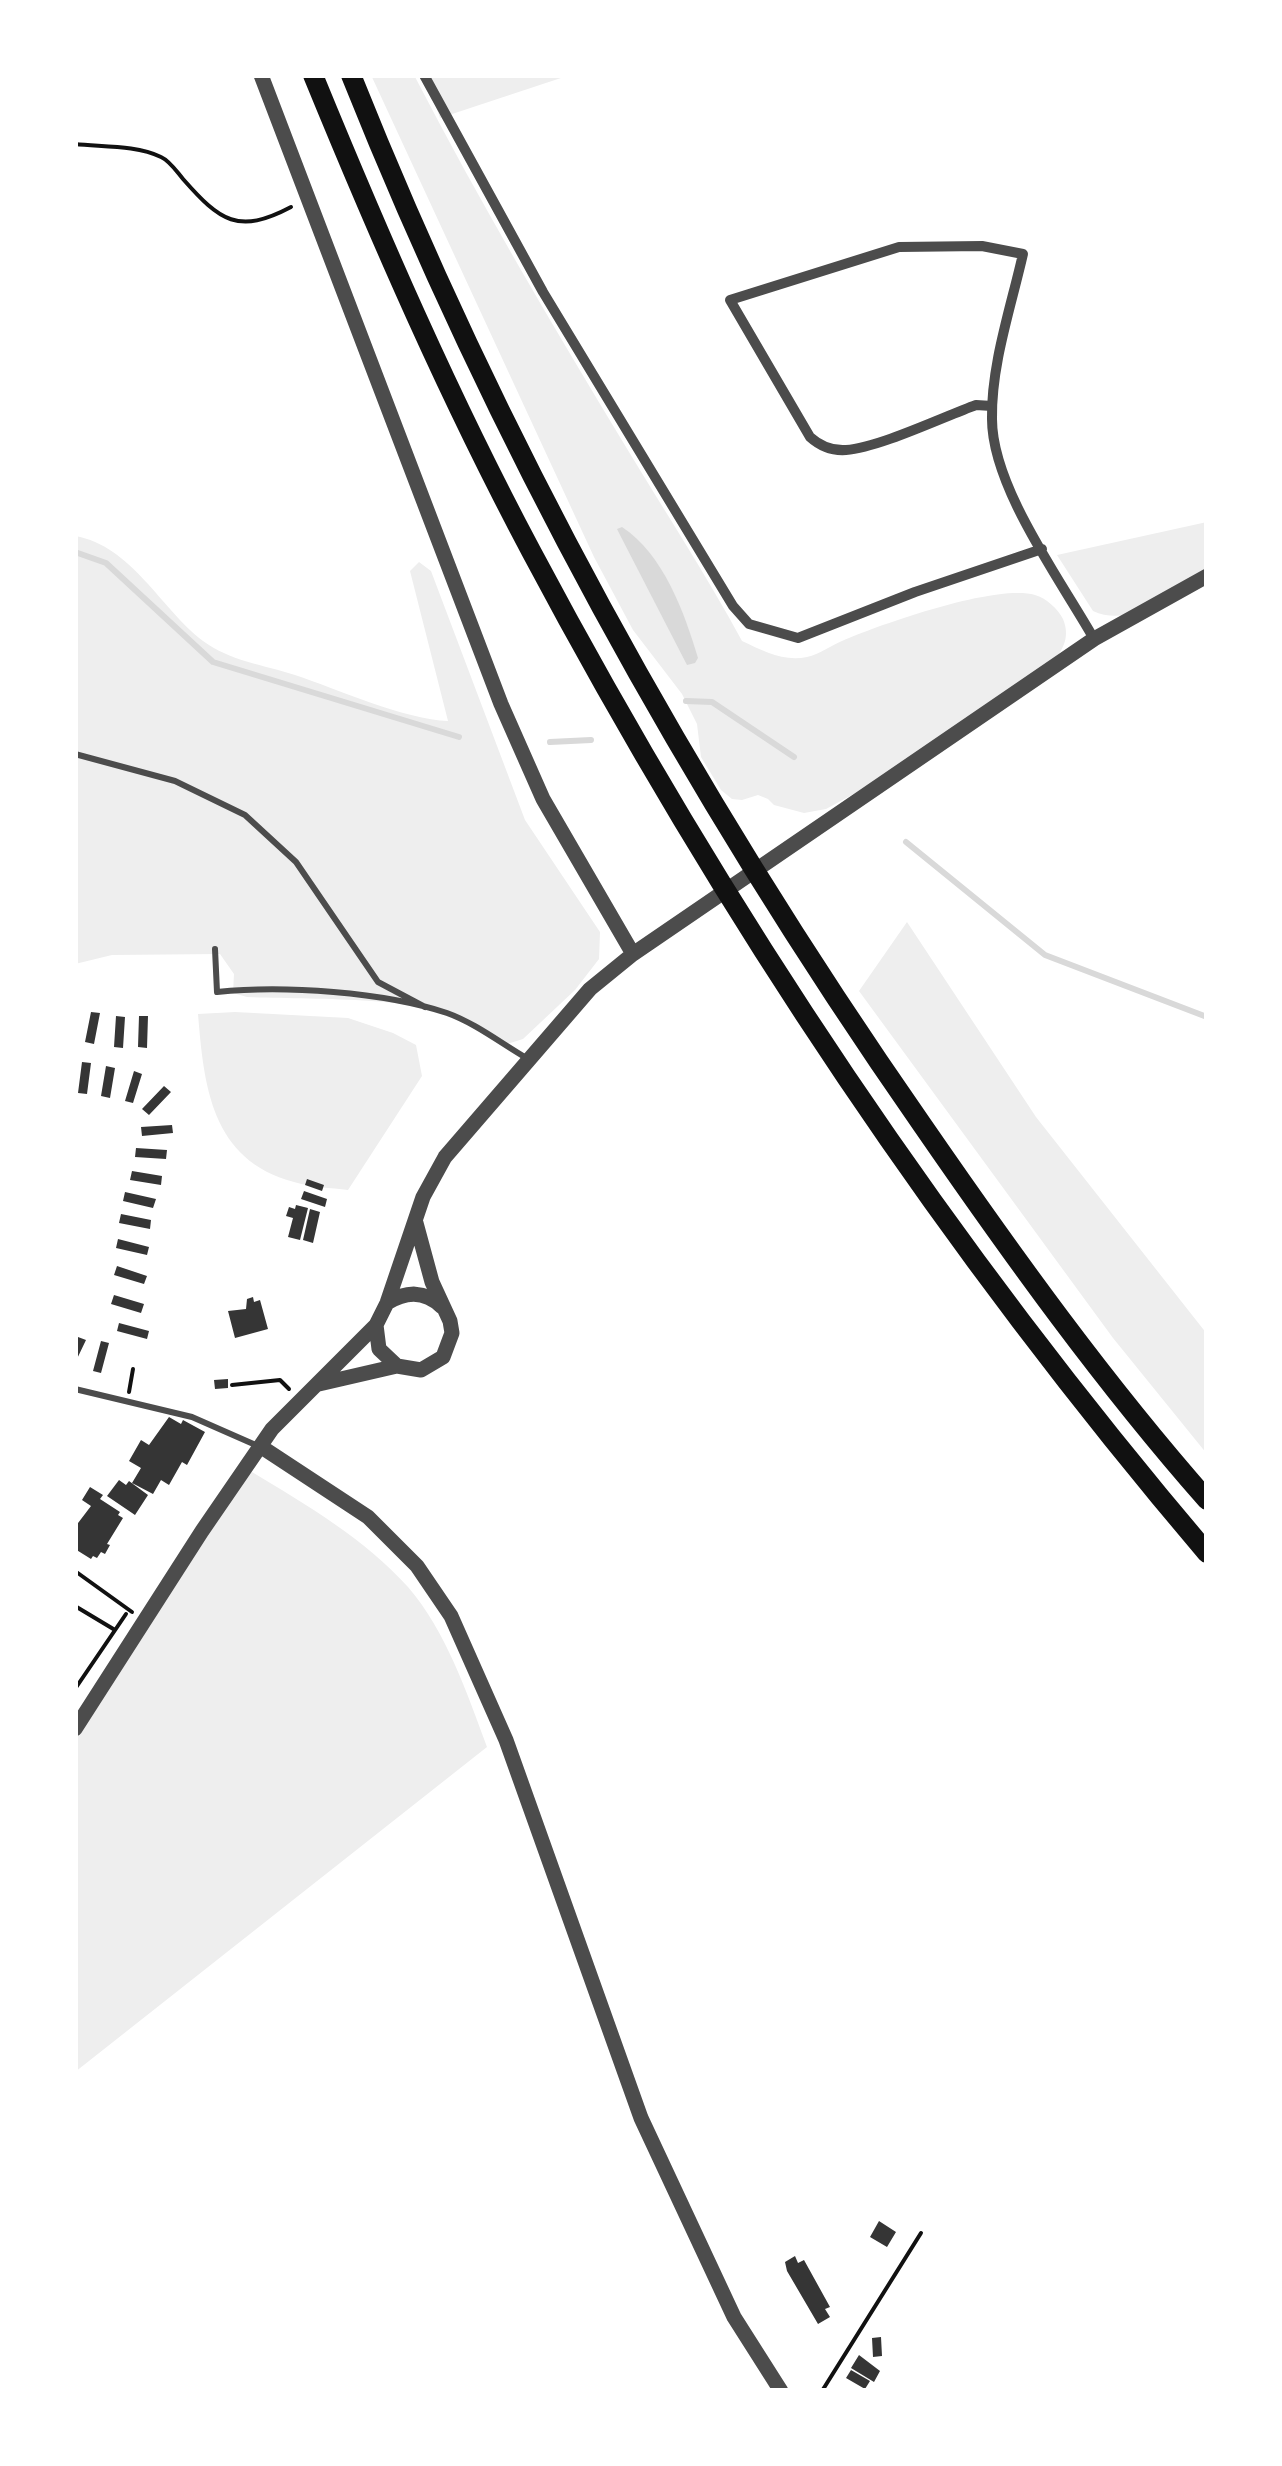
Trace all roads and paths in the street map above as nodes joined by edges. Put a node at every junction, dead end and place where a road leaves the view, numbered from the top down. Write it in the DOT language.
graph roads {
  1 [pos="261,75"];
  2 [pos="313,75"];
  3 [pos="351,75"];
  4 [pos="424,75"];
  5 [pos="75,144"];
  6 [pos="309,198"];
  7 [pos="992,406"];
  8 [pos="1042,549"];
  9 [pos="1207,576"];
  10 [pos="1094,639"];
  11 [pos="75,754"];
  12 [pos="215,948"];
  13 [pos="632,954"];
  14 [pos="425,1007"];
  15 [pos="528,1059"];
  16 [pos="416,1219"];
  17 [pos="388,1303"];
  18 [pos="444,1309"];
  19 [pos="376,1325"];
  20 [pos="397,1366"];
  21 [pos="133,1369"];
  22 [pos="317,1384"];
  23 [pos="232,1385"];
  24 [pos="75,1388"];
  25 [pos="128,1401"];
  26 [pos="297,1402"];
  27 [pos="260,1446"];
  28 [pos="1207,1500"];
  29 [pos="1207,1553"];
  30 [pos="75,1571"];
  31 [pos="75,1606"];
  32 [pos="144,1621"];
  33 [pos="132,1640"];
  34 [pos="75,1728"];
  35 [pos="921,2234"];
  36 [pos="781,2391"];
  37 [pos="822,2391"];
  1 -- 6 [label="street"];
  2 -- 29 [label="highway"];
  3 -- 28 [label="highway"];
  4 -- 8 [label="street"];
  5 -- 6 [label="path"];
  6 -- 13 [label="street"];
  7 -- 7 [label="street"];
  7 -- 8 [label="street"];
  8 -- 10 [label="street"];
  9 -- 10 [label="street"];
  10 -- 13 [label="street"];
  11 -- 14 [label="lane"];
  12 -- 14 [label="lane"];
  13 -- 15 [label="street"];
  14 -- 15 [label="lane"];
  15 -- 16 [label="street"];
  16 -- 17 [label="street"];
  16 -- 18 [label="street"];
  17 -- 18 [label="street"];
  17 -- 19 [label="street"];
  18 -- 20 [label="street"];
  19 -- 20 [label="street"];
  19 -- 22 [label="street"];
  20 -- 22 [label="street"];
  21 -- 25 [label="path"];
  22 -- 26 [label="street"];
  23 -- 26 [label="path"];
  24 -- 25 [label="lane"];
  25 -- 27 [label="lane"];
  26 -- 27 [label="street"];
  27 -- 32 [label="street"];
  27 -- 36 [label="street"];
  30 -- 32 [label="path"];
  31 -- 33 [label="path"];
  32 -- 33 [label="street"];
  33 -- 34 [label="street"];
  35 -- 37 [label="path"];
}
